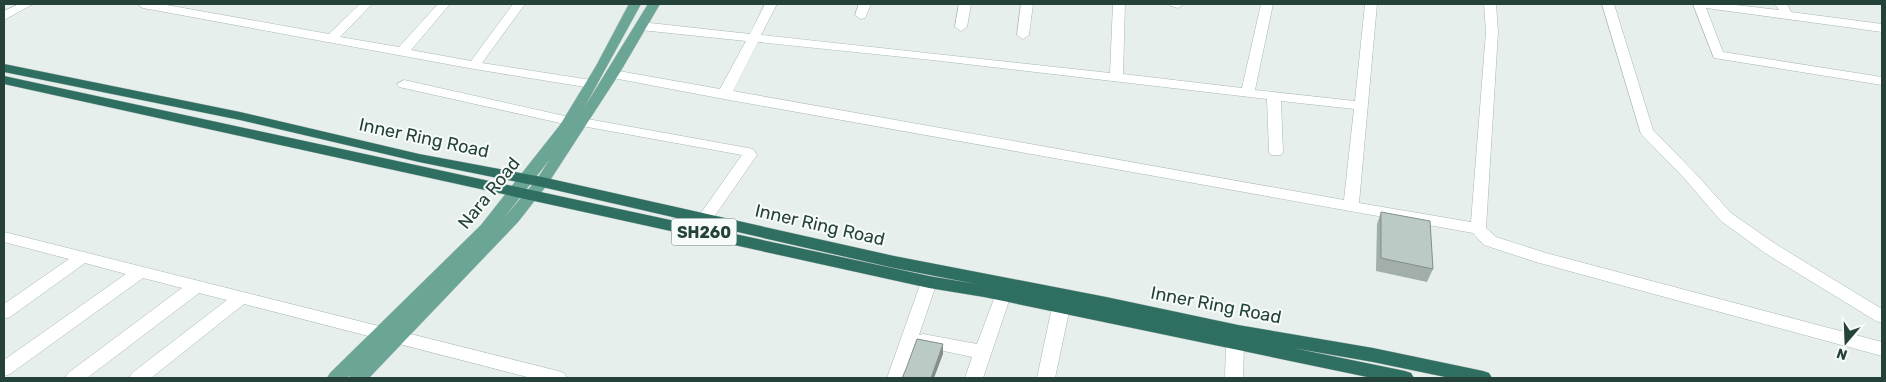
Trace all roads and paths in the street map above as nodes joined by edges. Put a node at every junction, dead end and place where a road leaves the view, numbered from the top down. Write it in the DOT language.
graph roads {
  1 [pos="28,4"];
  2 [pos="143,4"];
  3 [pos="366,4"];
  4 [pos="444,4"];
  5 [pos="519,4"];
  6 [pos="635,4"];
  7 [pos="654,4"];
  8 [pos="771,4"];
  9 [pos="965,4"];
  10 [pos="1027,4"];
  11 [pos="1119,4"];
  12 [pos="1267,4"];
  13 [pos="1371,4"];
  14 [pos="1490,4"];
  15 [pos="1608,4"];
  16 [pos="1700,4"];
  17 [pos="1784,9"];
  18 [pos="4,16"];
  19 [pos="641,26"];
  20 [pos="960,27"];
  21 [pos="1882,28"];
  22 [pos="1023,35"];
  23 [pos="332,38"];
  24 [pos="754,38"];
  25 [pos="403,51"];
  26 [pos="474,65"];
  27 [pos="4,68"];
  28 [pos="613,74"];
  29 [pos="1116,76"];
  30 [pos="4,80"];
  31 [pos="1882,80"];
  32 [pos="404,84"];
  33 [pos="591,84"];
  34 [pos="1248,92"];
  35 [pos="1274,95"];
  36 [pos="724,96"];
  37 [pos="1361,106"];
  38 [pos="576,121"];
  39 [pos="1276,152"];
  40 [pos="525,180"];
  41 [pos="542,182"];
  42 [pos="515,192"];
  43 [pos="531,195"];
  44 [pos="1352,207"];
  45 [pos="704,220"];
  46 [pos="1478,230"];
  47 [pos="4,237"];
  48 [pos="83,257"];
  49 [pos="141,271"];
  50 [pos="929,282"];
  51 [pos="196,286"];
  52 [pos="1003,295"];
  53 [pos="241,298"];
  54 [pos="1061,307"];
  55 [pos="4,314"];
  56 [pos="1882,316"];
  57 [pos="382,333"];
  58 [pos="400,338"];
  59 [pos="909,338"];
  60 [pos="1235,343"];
  61 [pos="1882,349"];
  62 [pos="983,352"];
  63 [pos="4,369"];
  64 [pos="74,378"];
  65 [pos="138,378"];
  66 [pos="336,378"];
  67 [pos="358,378"];
  68 [pos="558,378"];
  69 [pos="896,378"];
  70 [pos="974,378"];
  71 [pos="1046,378"];
  72 [pos="1234,378"];
  73 [pos="1405,378"];
  74 [pos="1483,378"];
  1 -- 18 [label="street"];
  2 -- 23 [label="street"];
  3 -- 23 [label="street"];
  4 -- 25 [label="street"];
  5 -- 26 [label="street"];
  6 -- 33 [label="main road, Nara Road"];
  7 -- 19 [label="main road, Nara Road"];
  8 -- 24 [label="street"];
  9 -- 20 [label="street"];
  10 -- 22 [label="street"];
  11 -- 29 [label="street"];
  12 -- 34 [label="street"];
  13 -- 37 [label="street"];
  14 -- 46 [label="street"];
  15 -- 56 [label="street"];
  16 -- 17 [label="street"];
  16 -- 31 [label="street"];
  17 -- 21 [label="street"];
  19 -- 24 [label="street"];
  19 -- 28 [label="main road, Nara Road"];
  23 -- 25 [label="street"];
  24 -- 29 [label="street"];
  24 -- 36 [label="street"];
  25 -- 26 [label="street"];
  26 -- 33 [label="street"];
  27 -- 40 [label="highway, Inner Ring Road"];
  28 -- 36 [label="street"];
  28 -- 38 [label="main road, Nara Road"];
  29 -- 34 [label="street"];
  30 -- 42 [label="highway, Inner Ring Road / SH260"];
  32 -- 38 [label="street"];
  33 -- 38 [label="main road, Nara Road"];
  34 -- 35 [label="street"];
  35 -- 37 [label="street"];
  35 -- 39 [label="street"];
  36 -- 44 [label="street"];
  37 -- 44 [label="street"];
  38 -- 40 [label="main road, Nara Road"];
  38 -- 41 [label="main road, Nara Road"];
  38 -- 45 [label="street"];
  40 -- 41 [label="highway, Inner Ring Road"];
  40 -- 42 [label="main road, Nara Road"];
  41 -- 43 [label="main road, Nara Road"];
  41 -- 45 [label="highway, Inner Ring Road"];
  42 -- 43 [label="highway, Inner Ring Road / SH260"];
  42 -- 57 [label="main road, Nara Road"];
  43 -- 50 [label="highway, Inner Ring Road / SH260"];
  43 -- 58 [label="main road, Nara Road"];
  44 -- 46 [label="street"];
  45 -- 74 [label="highway, Inner Ring Road"];
  46 -- 61 [label="street"];
  47 -- 48 [label="street"];
  48 -- 49 [label="street"];
  48 -- 55 [label="street"];
  49 -- 51 [label="street"];
  49 -- 63 [label="street"];
  50 -- 52 [label="highway, Inner Ring Road / SH260"];
  50 -- 59 [label="street"];
  51 -- 53 [label="street"];
  51 -- 64 [label="street"];
  52 -- 54 [label="highway, Inner Ring Road / SH260"];
  52 -- 62 [label="street"];
  53 -- 57 [label="street"];
  53 -- 65 [label="street"];
  54 -- 60 [label="highway, Inner Ring Road / SH260"];
  54 -- 71 [label="street"];
  57 -- 58 [label="street"];
  57 -- 66 [label="main road, Nara Road"];
  58 -- 67 [label="main road, Nara Road"];
  58 -- 68 [label="street"];
  59 -- 62 [label="street"];
  59 -- 69 [label="street"];
  60 -- 72 [label="street"];
  60 -- 73 [label="highway, Inner Ring Road / SH260"];
  62 -- 70 [label="street"];
}
